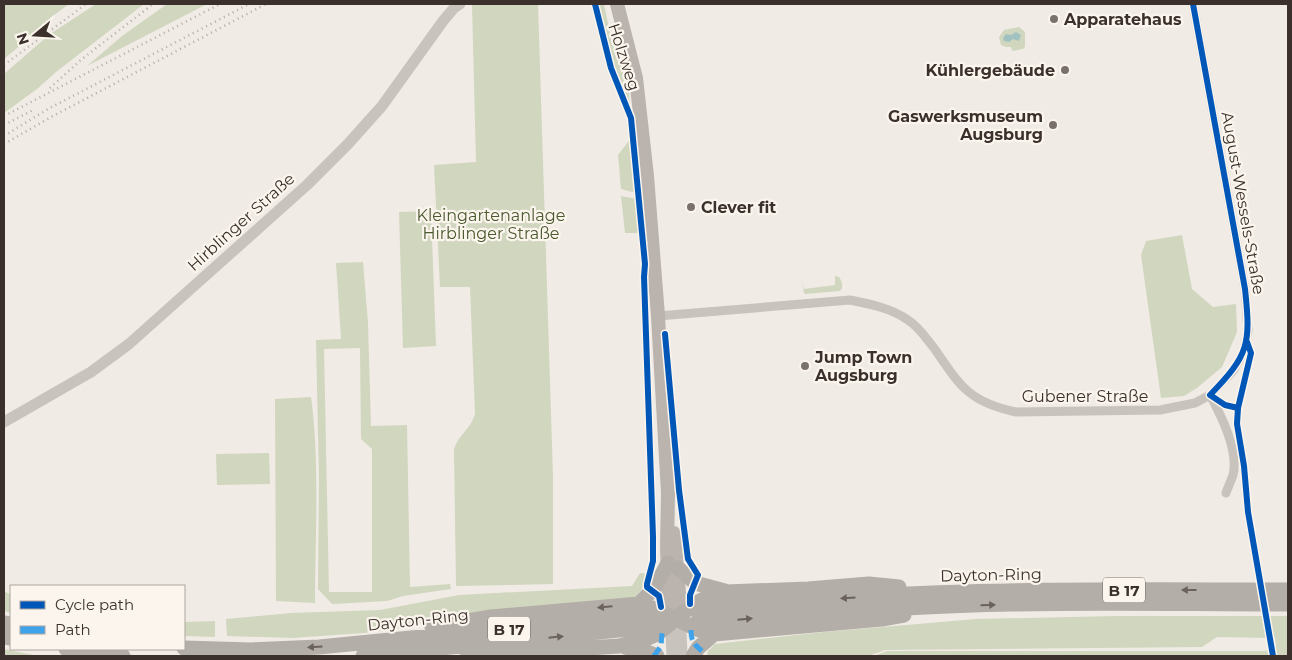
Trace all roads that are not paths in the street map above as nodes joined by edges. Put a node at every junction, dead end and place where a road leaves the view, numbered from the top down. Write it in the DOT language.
graph roads {
  1 [pos="460,4"];
  2 [pos="617,4"];
  3 [pos="1193,4"];
  4 [pos="658,316"];
  5 [pos="1210,395"];
  6 [pos="4,422"];
  7 [pos="1226,493"];
  8 [pos="673,566"];
  9 [pos="1288,590"];
  10 [pos="726,592"];
  11 [pos="936,600"];
  12 [pos="1288,604"];
  13 [pos="676,619"];
  14 [pos="619,646"];
  15 [pos="185,648"];
  16 [pos="74,650"];
  17 [pos="365,652"];
  18 [pos="123,656"];
  19 [pos="384,656"];
  20 [pos="467,656"];
  21 [pos="656,656"];
  22 [pos="672,656"];
  23 [pos="682,656"];
  24 [pos="693,656"];
  1 -- 6 [label="street, Hirblinger Straße"];
  2 -- 4 [label="main road, Holzweg"];
  3 -- 5 [label="street, August-Wessels-Straße"];
  4 -- 5 [label="street, Gubener Straße"];
  4 -- 8 [label="main road, Holzweg"];
  5 -- 7 [label="street"];
  8 -- 10 [label="highway"];
  8 -- 13 [label="main road, Holzweg"];
  8 -- 13 [label="highway"];
  9 -- 11 [label="highway, Dayton-Ring / B 17, one-way"];
  10 -- 11 [label="highway"];
  10 -- 13 [label="highway"];
  11 -- 12 [label="highway, Dayton-Ring / B 17, one-way"];
  11 -- 13 [label="highway, Dayton-Ring / B 17"];
  13 -- 11 [label="highway, one-way"];
  13 -- 14 [label="highway"];
  17 -- 13 [label="highway, Dayton-Ring / B 17, one-way"];
  13 -- 17 [label="highway, one-way"];
  13 -- 22 [label="street, Holzweg"];
  13 -- 23 [label="street, Holzweg"];
  13 -- 24 [label="highway"];
  14 -- 20 [label="highway"];
  14 -- 21 [label="highway"];
  17 -- 15 [label="highway, Dayton-Ring / B 17, one-way"];
  16 -- 18 [label="highway"];
  17 -- 19 [label="highway"];
}
